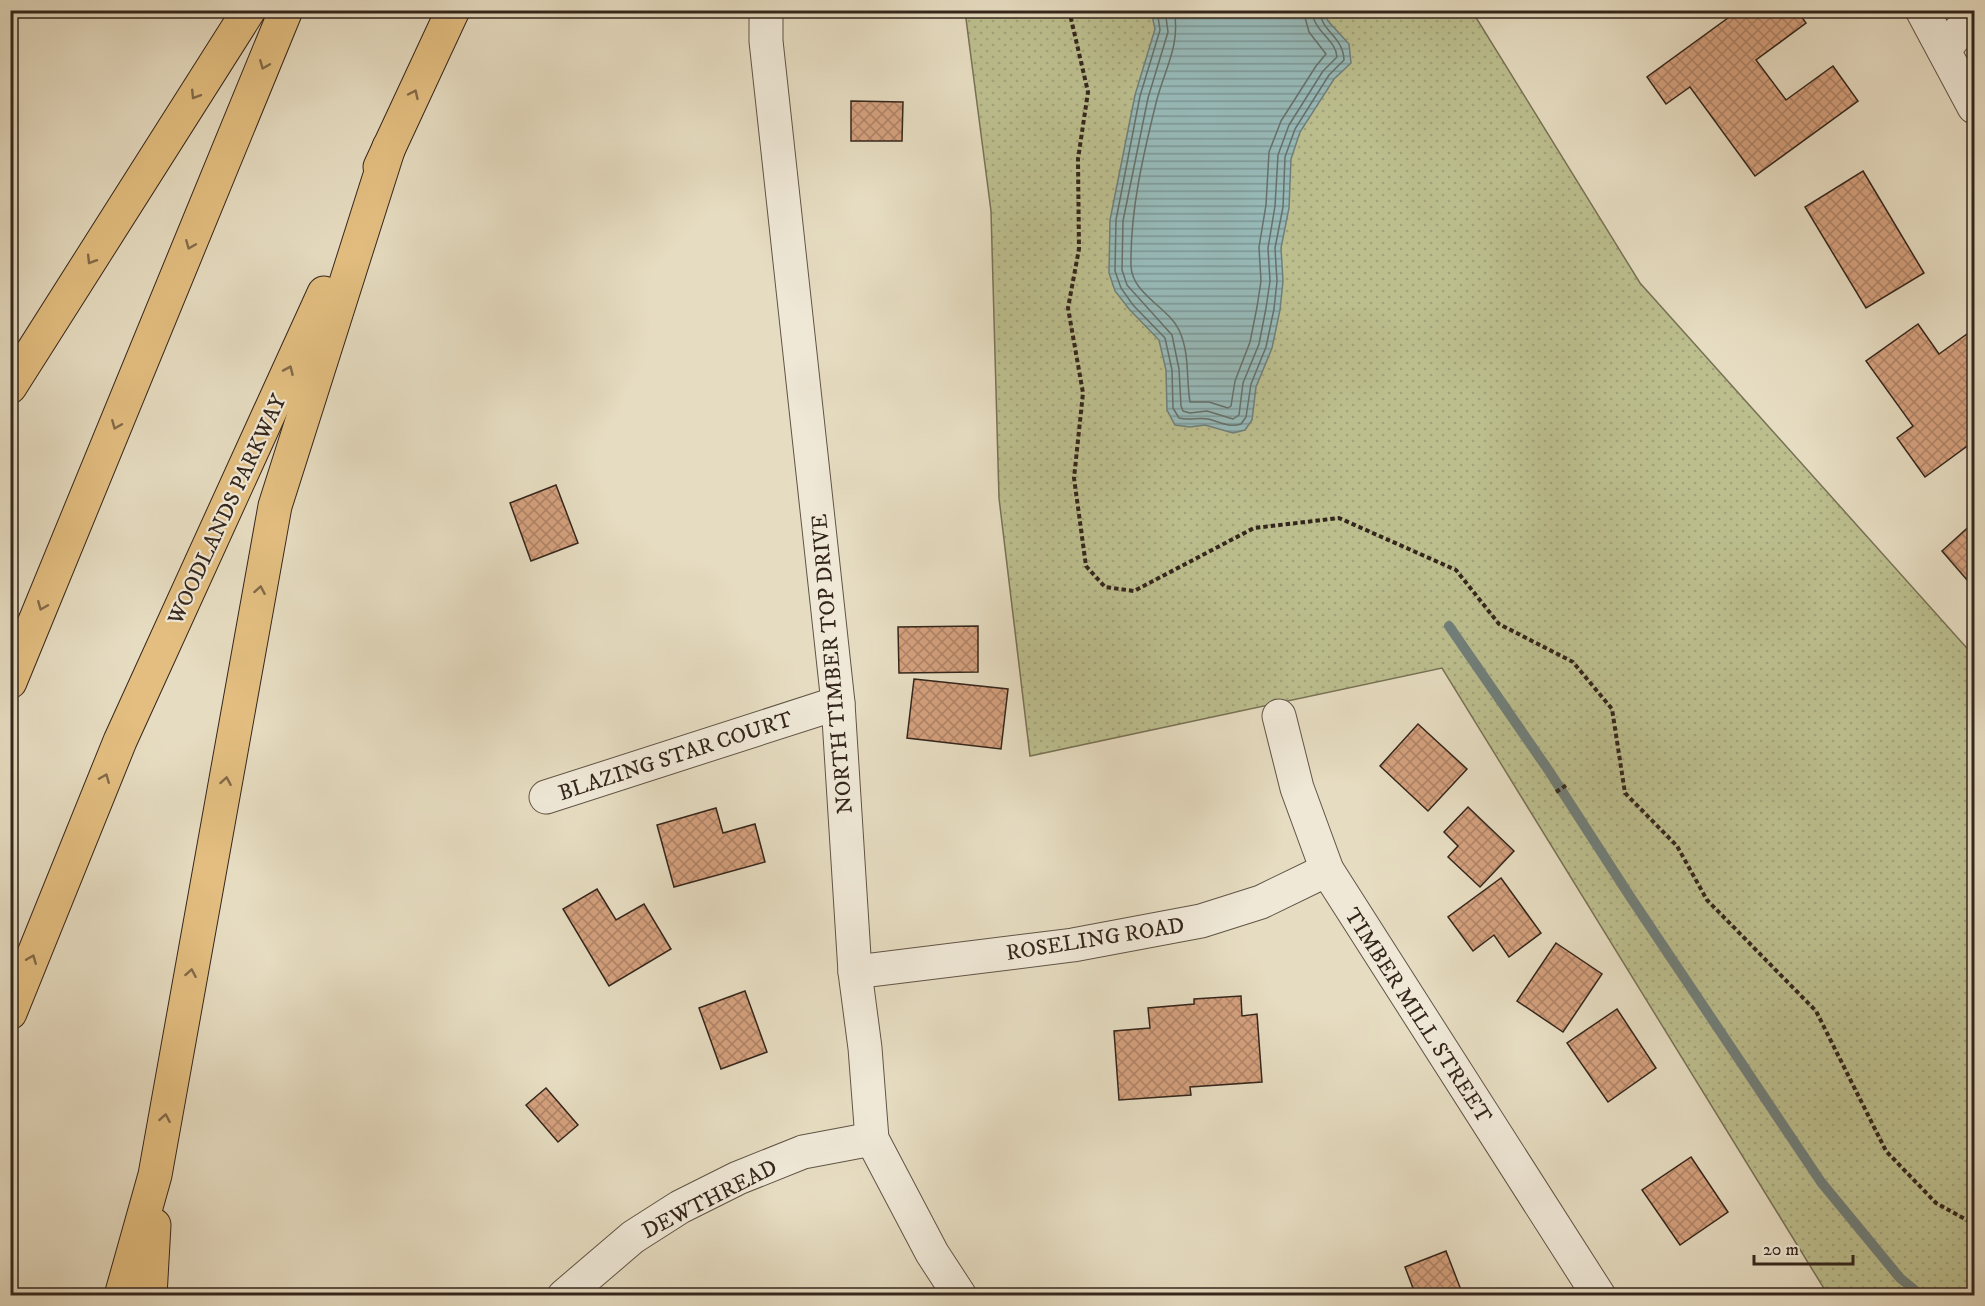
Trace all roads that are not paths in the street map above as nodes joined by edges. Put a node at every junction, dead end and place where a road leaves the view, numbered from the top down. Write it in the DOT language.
graph roads {
  1 [pos="249,10"];
  2 [pos="286,10"];
  3 [pos="453,10"];
  4 [pos="766,10"];
  5 [pos="1922,10"];
  6 [pos="1974,15"];
  7 [pos="1944,49"];
  8 [pos="1974,107"];
  9 [pos="389,147"];
  10 [pos="10,387"];
  11 [pos="10,682"];
  12 [pos="838,703"];
  13 [pos="1279,716"];
  14 [pos="546,797"];
  15 [pos="1327,870"];
  16 [pos="855,972"];
  17 [pos="10,1013"];
  18 [pos="872,1139"];
  19 [pos="155,1175"];
  20 [pos="121,1296"];
  21 [pos="150,1296"];
  22 [pos="564,1296"];
  23 [pos="960,1296"];
  24 [pos="1599,1296"];
  1 -- 10 [label="main road, one-way"];
  2 -- 11 [label="main road, one-way"];
  9 -- 3 [label="main road, WOODLANDS PARKWAY, one-way"];
  4 -- 12 [label="street, NORTH TIMBER TOP DRIVE"];
  5 -- 7 [label="street"];
  6 -- 7 [label="street"];
  7 -- 8 [label="street"];
  17 -- 9 [label="main road, WOODLANDS PARKWAY, one-way"];
  19 -- 9 [label="main road, one-way"];
  12 -- 14 [label="street, BLAZING STAR COURT"];
  12 -- 16 [label="street, NORTH TIMBER TOP DRIVE"];
  13 -- 15 [label="street, TIMBER MILL STREET"];
  15 -- 16 [label="street, ROSELING ROAD"];
  15 -- 24 [label="street, TIMBER MILL STREET"];
  16 -- 18 [label="street, NORTH TIMBER TOP DRIVE"];
  18 -- 22 [label="street, DEWTHREAD"];
  18 -- 23 [label="street, NORTH TIMBER TOP DRIVE"];
  19 -- 20 [label="main road"];
  19 -- 21 [label="main road"];
}
